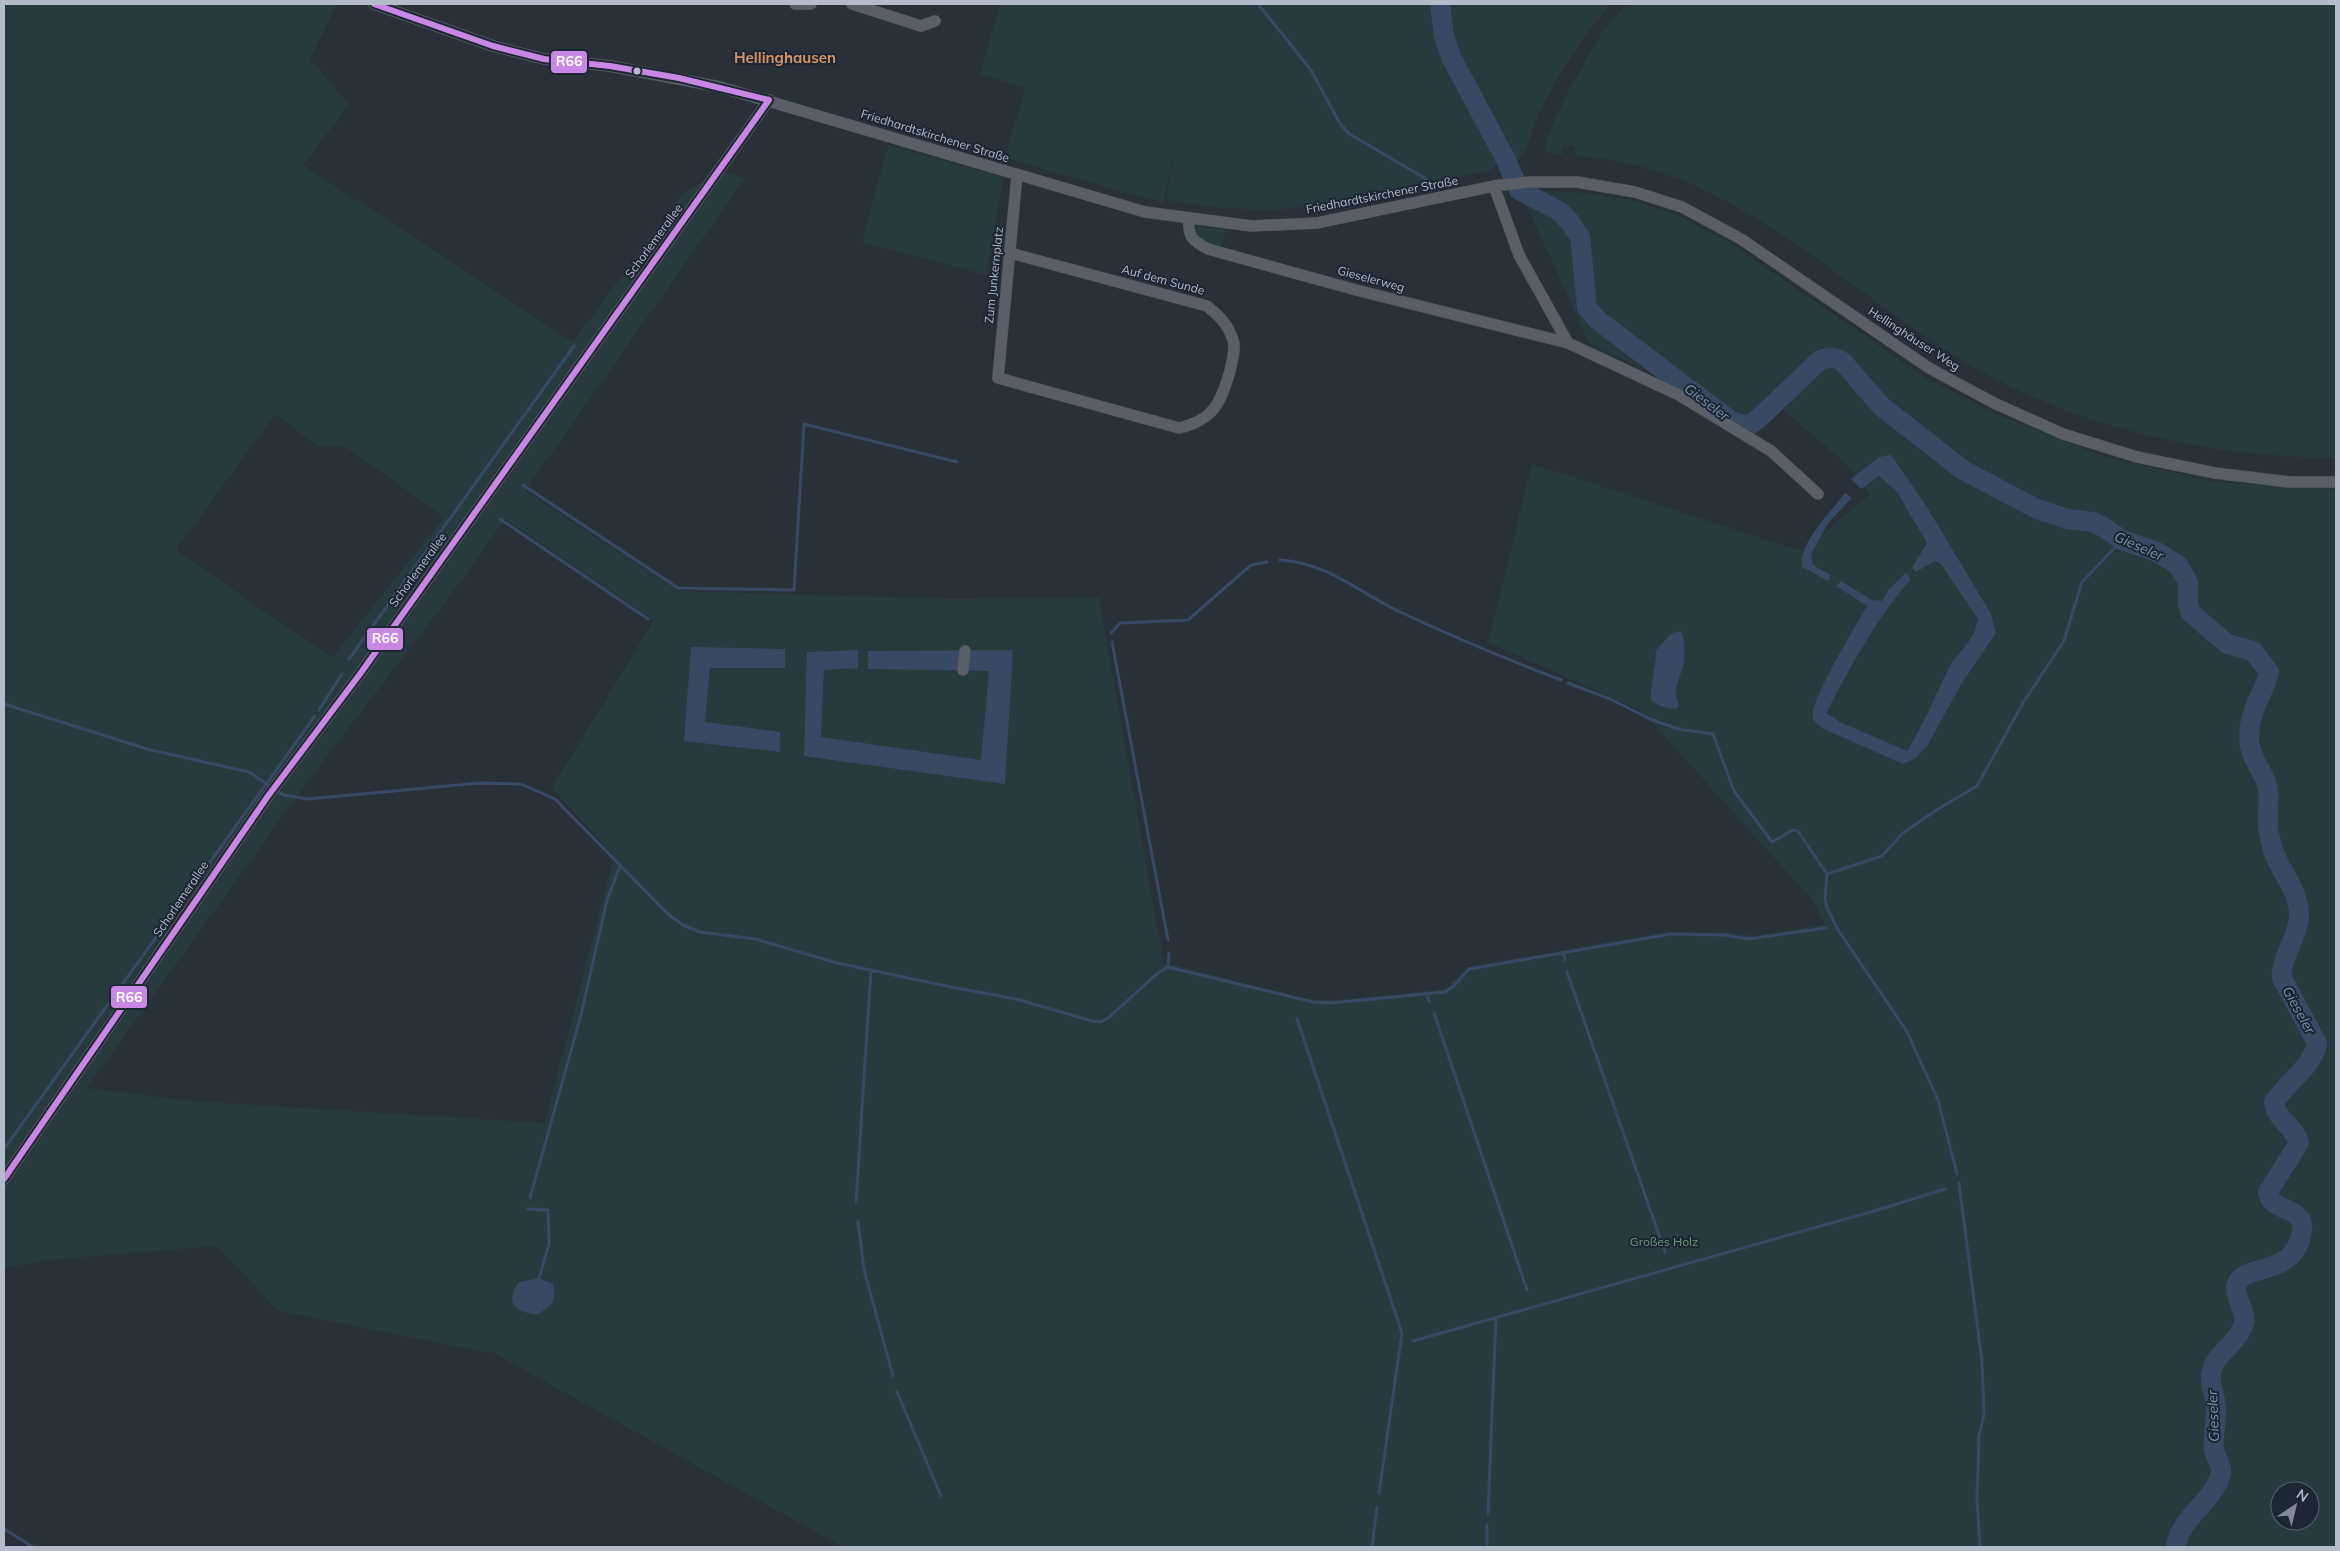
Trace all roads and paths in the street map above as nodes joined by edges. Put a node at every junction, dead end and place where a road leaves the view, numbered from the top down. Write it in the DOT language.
graph roads {
  1 [pos="374,4"];
  2 [pos="795,4"];
  3 [pos="811,4"];
  4 [pos="852,4"];
  5 [pos="400,8"];
  6 [pos="935,21"];
  7 [pos="769,100"];
  8 [pos="1018,175"];
  9 [pos="1499,186"];
  10 [pos="1188,218"];
  11 [pos="1010,253"];
  12 [pos="1568,343"];
  13 [pos="998,378"];
  14 [pos="2336,482"];
  15 [pos="1818,494"];
  16 [pos="965,651"];
  17 [pos="963,670"];
  18 [pos="4,1179"];
  1 -- 5 [label="street, Friedhardtskirchener Straße"];
  2 -- 3 [label="street"];
  4 -- 6 [label="street"];
  5 -- 7 [label="street, Friedhardtskirchener Straße"];
  7 -- 8 [label="street, Friedhardtskirchener Straße"];
  7 -- 18 [label="street, Schorlemerallee"];
  8 -- 10 [label="street, Friedhardtskirchener Straße"];
  8 -- 11 [label="street, Zum Junkernplatz"];
  9 -- 10 [label="street, Friedhardtskirchener Straße"];
  9 -- 12 [label="street"];
  9 -- 14 [label="street, Hellinghäuser Weg"];
  10 -- 12 [label="street, Gieselerweg"];
  11 -- 13 [label="street, Zum Junkernplatz"];
  11 -- 13 [label="street, Auf dem Sunde"];
  12 -- 15 [label="street, Gieselerweg"];
  16 -- 17 [label="street"];
}
